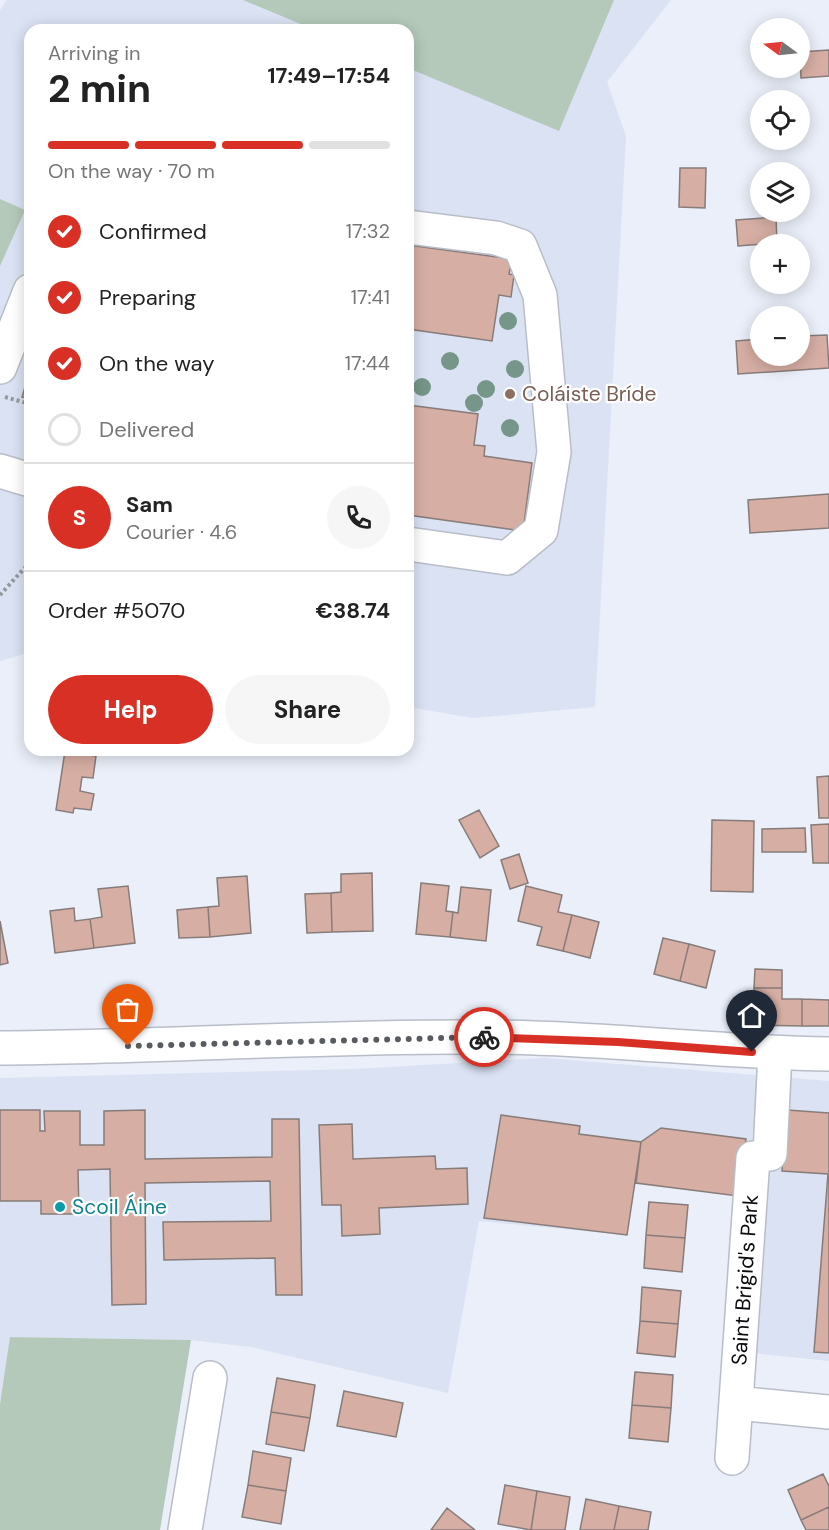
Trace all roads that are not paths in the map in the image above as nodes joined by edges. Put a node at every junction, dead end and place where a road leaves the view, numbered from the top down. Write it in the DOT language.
graph roads {
  1 [pos="414,227"];
  2 [pos="24,306"];
  3 [pos="0,367"];
  4 [pos="414,545"];
  5 [pos="0,1048"];
  6 [pos="775,1053"];
  7 [pos="829,1054"];
  8 [pos="210,1378"];
  9 [pos="736,1403"];
  10 [pos="829,1412"];
  11 [pos="732,1458"];
  12 [pos="185,1530"];
  1 -- 4 [label="street"];
  2 -- 3 [label="street"];
  5 -- 6 [label="street"];
  6 -- 7 [label="street"];
  6 -- 9 [label="street, Saint Brigid's Park"];
  8 -- 12 [label="street"];
  9 -- 10 [label="street"];
  9 -- 11 [label="street, Saint Brigid's Park"];
}
